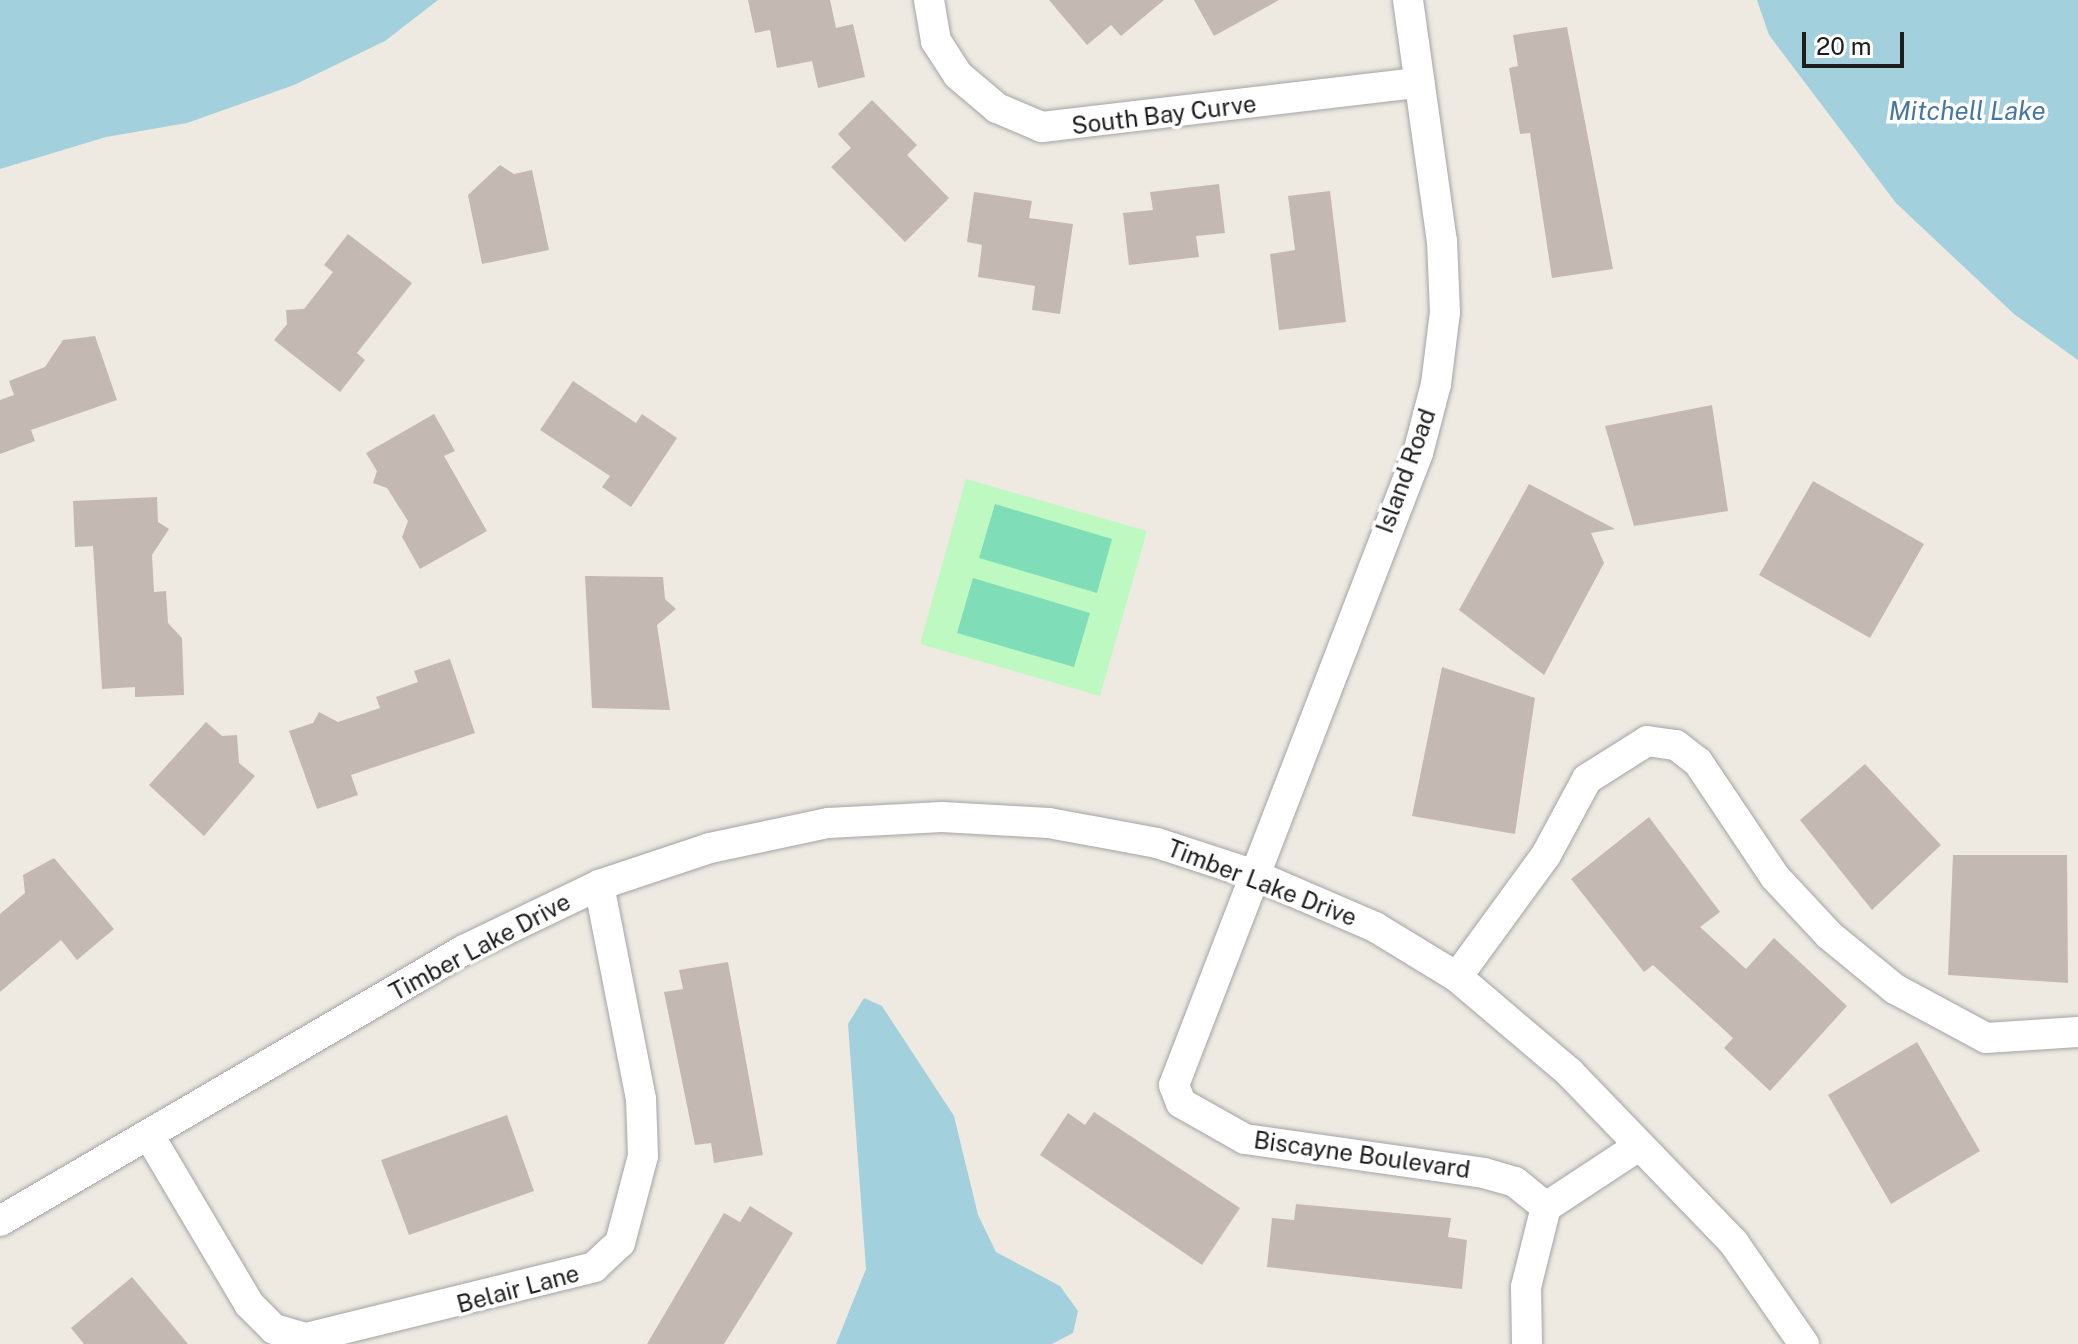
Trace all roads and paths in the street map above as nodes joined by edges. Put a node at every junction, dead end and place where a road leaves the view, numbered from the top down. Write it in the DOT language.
graph roads {
  1 [pos="929,0"];
  2 [pos="1408,0"];
  3 [pos="1419,83"];
  4 [pos="1252,874"];
  5 [pos="599,885"];
  6 [pos="1457,977"];
  7 [pos="2078,1032"];
  8 [pos="150,1137"];
  9 [pos="1639,1146"];
  10 [pos="1546,1207"];
  11 [pos="0,1221"];
  12 [pos="1527,1344"];
  13 [pos="1804,1344"];
  1 -- 3 [label="street, South Bay Curve"];
  2 -- 3 [label="street, Island Road"];
  3 -- 4 [label="street, Island Road"];
  4 -- 5 [label="street, Timber Lake Drive"];
  4 -- 6 [label="street, Timber Lake Drive"];
  4 -- 10 [label="street, Biscayne Boulevard"];
  5 -- 8 [label="street, Timber Lake Drive"];
  5 -- 8 [label="street, Belair Lane"];
  6 -- 7 [label="street"];
  6 -- 9 [label="street, Timber Lake Drive"];
  8 -- 11 [label="street, Timber Lake Drive"];
  9 -- 10 [label="street"];
  9 -- 13 [label="street, Timber Lake Drive"];
  10 -- 12 [label="street"];
}
